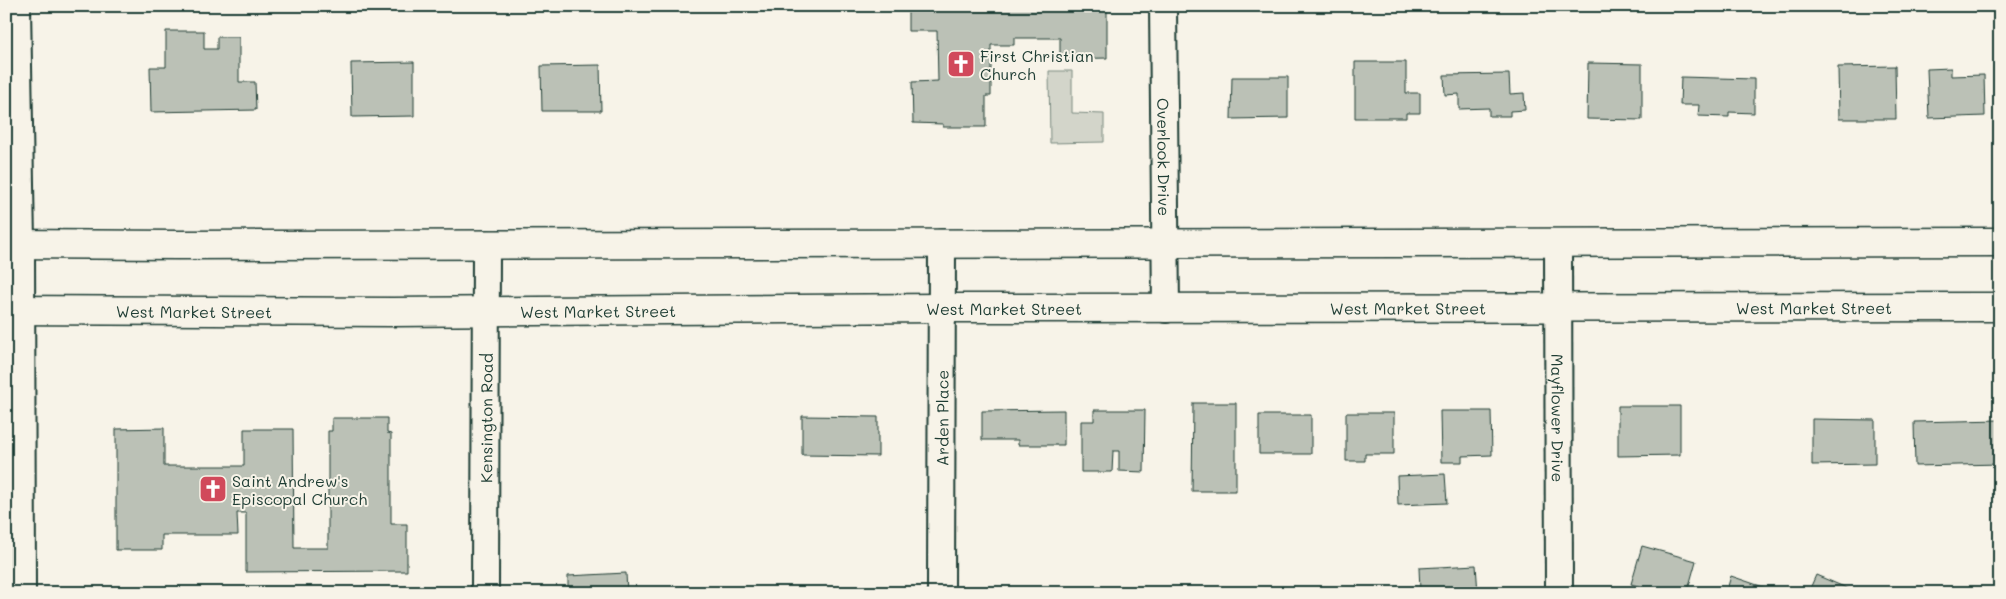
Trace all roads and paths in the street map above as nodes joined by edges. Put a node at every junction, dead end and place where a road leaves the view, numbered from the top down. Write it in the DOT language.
graph roads {
  1 [pos="17,6"];
  2 [pos="1163,6"];
  3 [pos="2000,242"];
  4 [pos="13,243"];
  5 [pos="942,243"];
  6 [pos="1558,243"];
  7 [pos="486,244"];
  8 [pos="1165,244"];
  9 [pos="1559,307"];
  10 [pos="2000,307"];
  11 [pos="942,308"];
  12 [pos="1166,308"];
  13 [pos="13,310"];
  14 [pos="486,310"];
  15 [pos="22,593"];
  16 [pos="485,593"];
  17 [pos="941,593"];
  18 [pos="1559,593"];
  1 -- 4 [label="street"];
  2 -- 8 [label="street, Overlook Drive"];
  3 -- 6 [label="main road"];
  4 -- 7 [label="main road"];
  4 -- 13 [label="street"];
  5 -- 7 [label="main road"];
  5 -- 8 [label="main road"];
  5 -- 11 [label="street, Arden Place"];
  6 -- 8 [label="main road"];
  6 -- 9 [label="street, Mayflower Drive"];
  7 -- 14 [label="street, Kensington Road"];
  8 -- 12 [label="street, Overlook Drive"];
  9 -- 10 [label="main road, West Market Street"];
  9 -- 12 [label="main road, West Market Street"];
  9 -- 18 [label="street, Mayflower Drive"];
  11 -- 12 [label="main road, West Market Street"];
  11 -- 14 [label="main road, West Market Street"];
  11 -- 17 [label="street, Arden Place"];
  13 -- 14 [label="main road, West Market Street"];
  13 -- 15 [label="street"];
  14 -- 16 [label="street, Kensington Road"];
}
